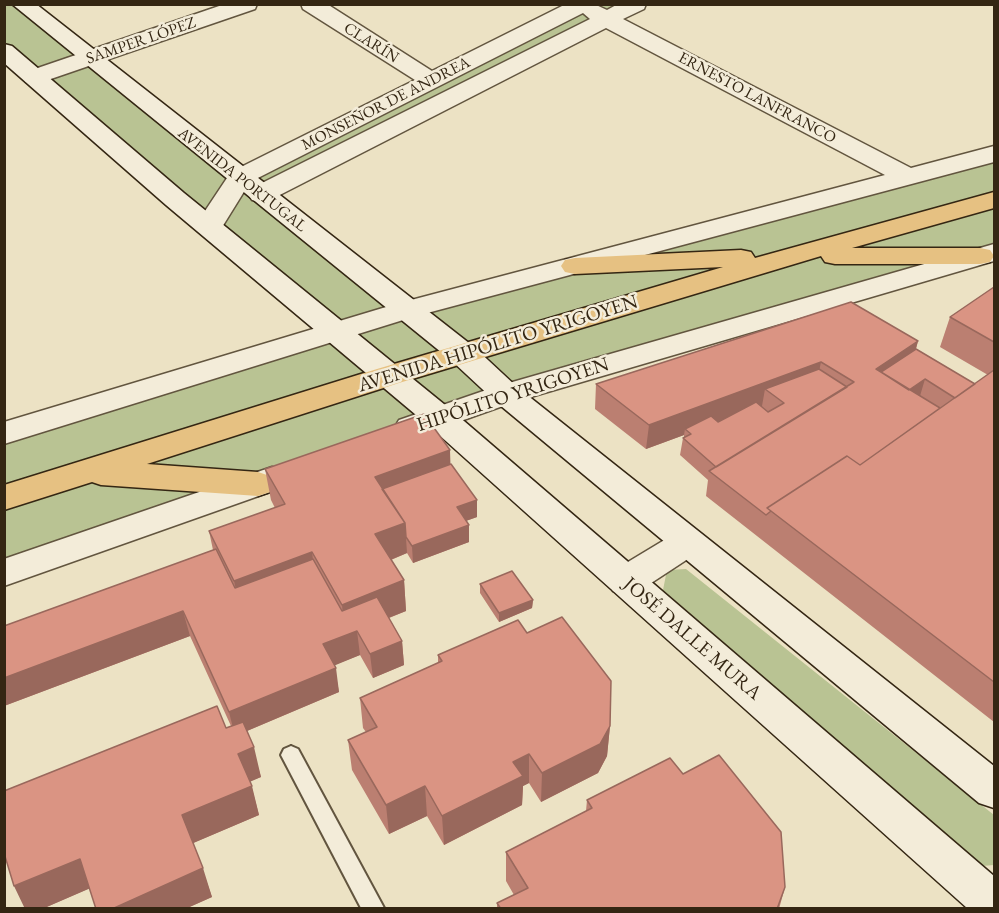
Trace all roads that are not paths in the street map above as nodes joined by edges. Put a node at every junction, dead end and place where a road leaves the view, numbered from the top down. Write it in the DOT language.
graph roads {
  1 [pos="22,4"];
  2 [pos="247,4"];
  3 [pos="310,4"];
  4 [pos="636,4"];
  5 [pos="581,5"];
  6 [pos="607,20"];
  7 [pos="4,51"];
  8 [pos="88,58"];
  9 [pos="34,76"];
  10 [pos="432,81"];
  11 [pos="994,154"];
  12 [pos="907,176"];
  13 [pos="250,186"];
  14 [pos="994,200"];
  15 [pos="209,226"];
  16 [pos="791,256"];
  17 [pos="990,257"];
  18 [pos="575,266"];
  19 [pos="406,310"];
  20 [pos="337,332"];
  21 [pos="463,354"];
  22 [pos="388,376"];
  23 [pos="506,394"];
  24 [pos="439,417"];
  25 [pos="4,433"];
  26 [pos="379,439"];
  27 [pos="302,468"];
  28 [pos="85,472"];
  29 [pos="258,484"];
  30 [pos="4,498"];
  31 [pos="688,542"];
  32 [pos="4,573"];
  33 [pos="626,581"];
  34 [pos="291,755"];
  35 [pos="994,790"];
  36 [pos="994,904"];
  37 [pos="373,909"];
  1 -- 8 [label="street, AVENIDA PORTUGAL"];
  2 -- 8 [label="street, SAMPER LÓPEZ"];
  3 -- 10 [label="street, CLARÍN"];
  4 -- 6 [label="street, MONSEÑOR DE ANDREA"];
  5 -- 6 [label="street, ERNESTO LANFRANCO"];
  5 -- 10 [label="street, MONSEÑOR DE ANDREA"];
  6 -- 12 [label="street, ERNESTO LANFRANCO"];
  6 -- 13 [label="street, MONSEÑOR DE ANDREA"];
  7 -- 9 [label="street"];
  8 -- 9 [label="street, SAMPER LÓPEZ"];
  8 -- 13 [label="street, AVENIDA PORTUGAL"];
  9 -- 15 [label="street"];
  10 -- 13 [label="street, MONSEÑOR DE ANDREA"];
  11 -- 12 [label="street"];
  12 -- 18 [label="street"];
  13 -- 15 [label="street"];
  13 -- 19 [label="street, AVENIDA PORTUGAL"];
  14 -- 16 [label="highway, AVENIDA HIPÓLITO YRIGOYEN"];
  15 -- 20 [label="street"];
  16 -- 17 [label="highway"];
  16 -- 18 [label="highway"];
  16 -- 21 [label="highway, AVENIDA HIPÓLITO YRIGOYEN"];
  17 -- 23 [label="street, HIPÓLITO YRIGOYEN"];
  18 -- 19 [label="street"];
  19 -- 20 [label="street"];
  19 -- 21 [label="street, AVENIDA PORTUGAL"];
  20 -- 22 [label="street"];
  20 -- 25 [label="street"];
  21 -- 22 [label="highway, AVENIDA HIPÓLITO YRIGOYEN"];
  21 -- 23 [label="street"];
  22 -- 24 [label="street, JOSÉ DALLE MURA"];
  22 -- 28 [label="highway, AVENIDA HIPÓLITO YRIGOYEN"];
  23 -- 24 [label="street, HIPÓLITO YRIGOYEN"];
  23 -- 31 [label="street"];
  24 -- 26 [label="street, HIPÓLITO YRIGOYEN"];
  24 -- 33 [label="street, JOSÉ DALLE MURA"];
  27 -- 29 [label="street"];
  28 -- 29 [label="highway"];
  28 -- 30 [label="highway, AVENIDA HIPÓLITO YRIGOYEN"];
  29 -- 32 [label="street"];
  31 -- 33 [label="street"];
  31 -- 35 [label="street"];
  33 -- 36 [label="street, JOSÉ DALLE MURA"];
  34 -- 37 [label="lane"];
}
